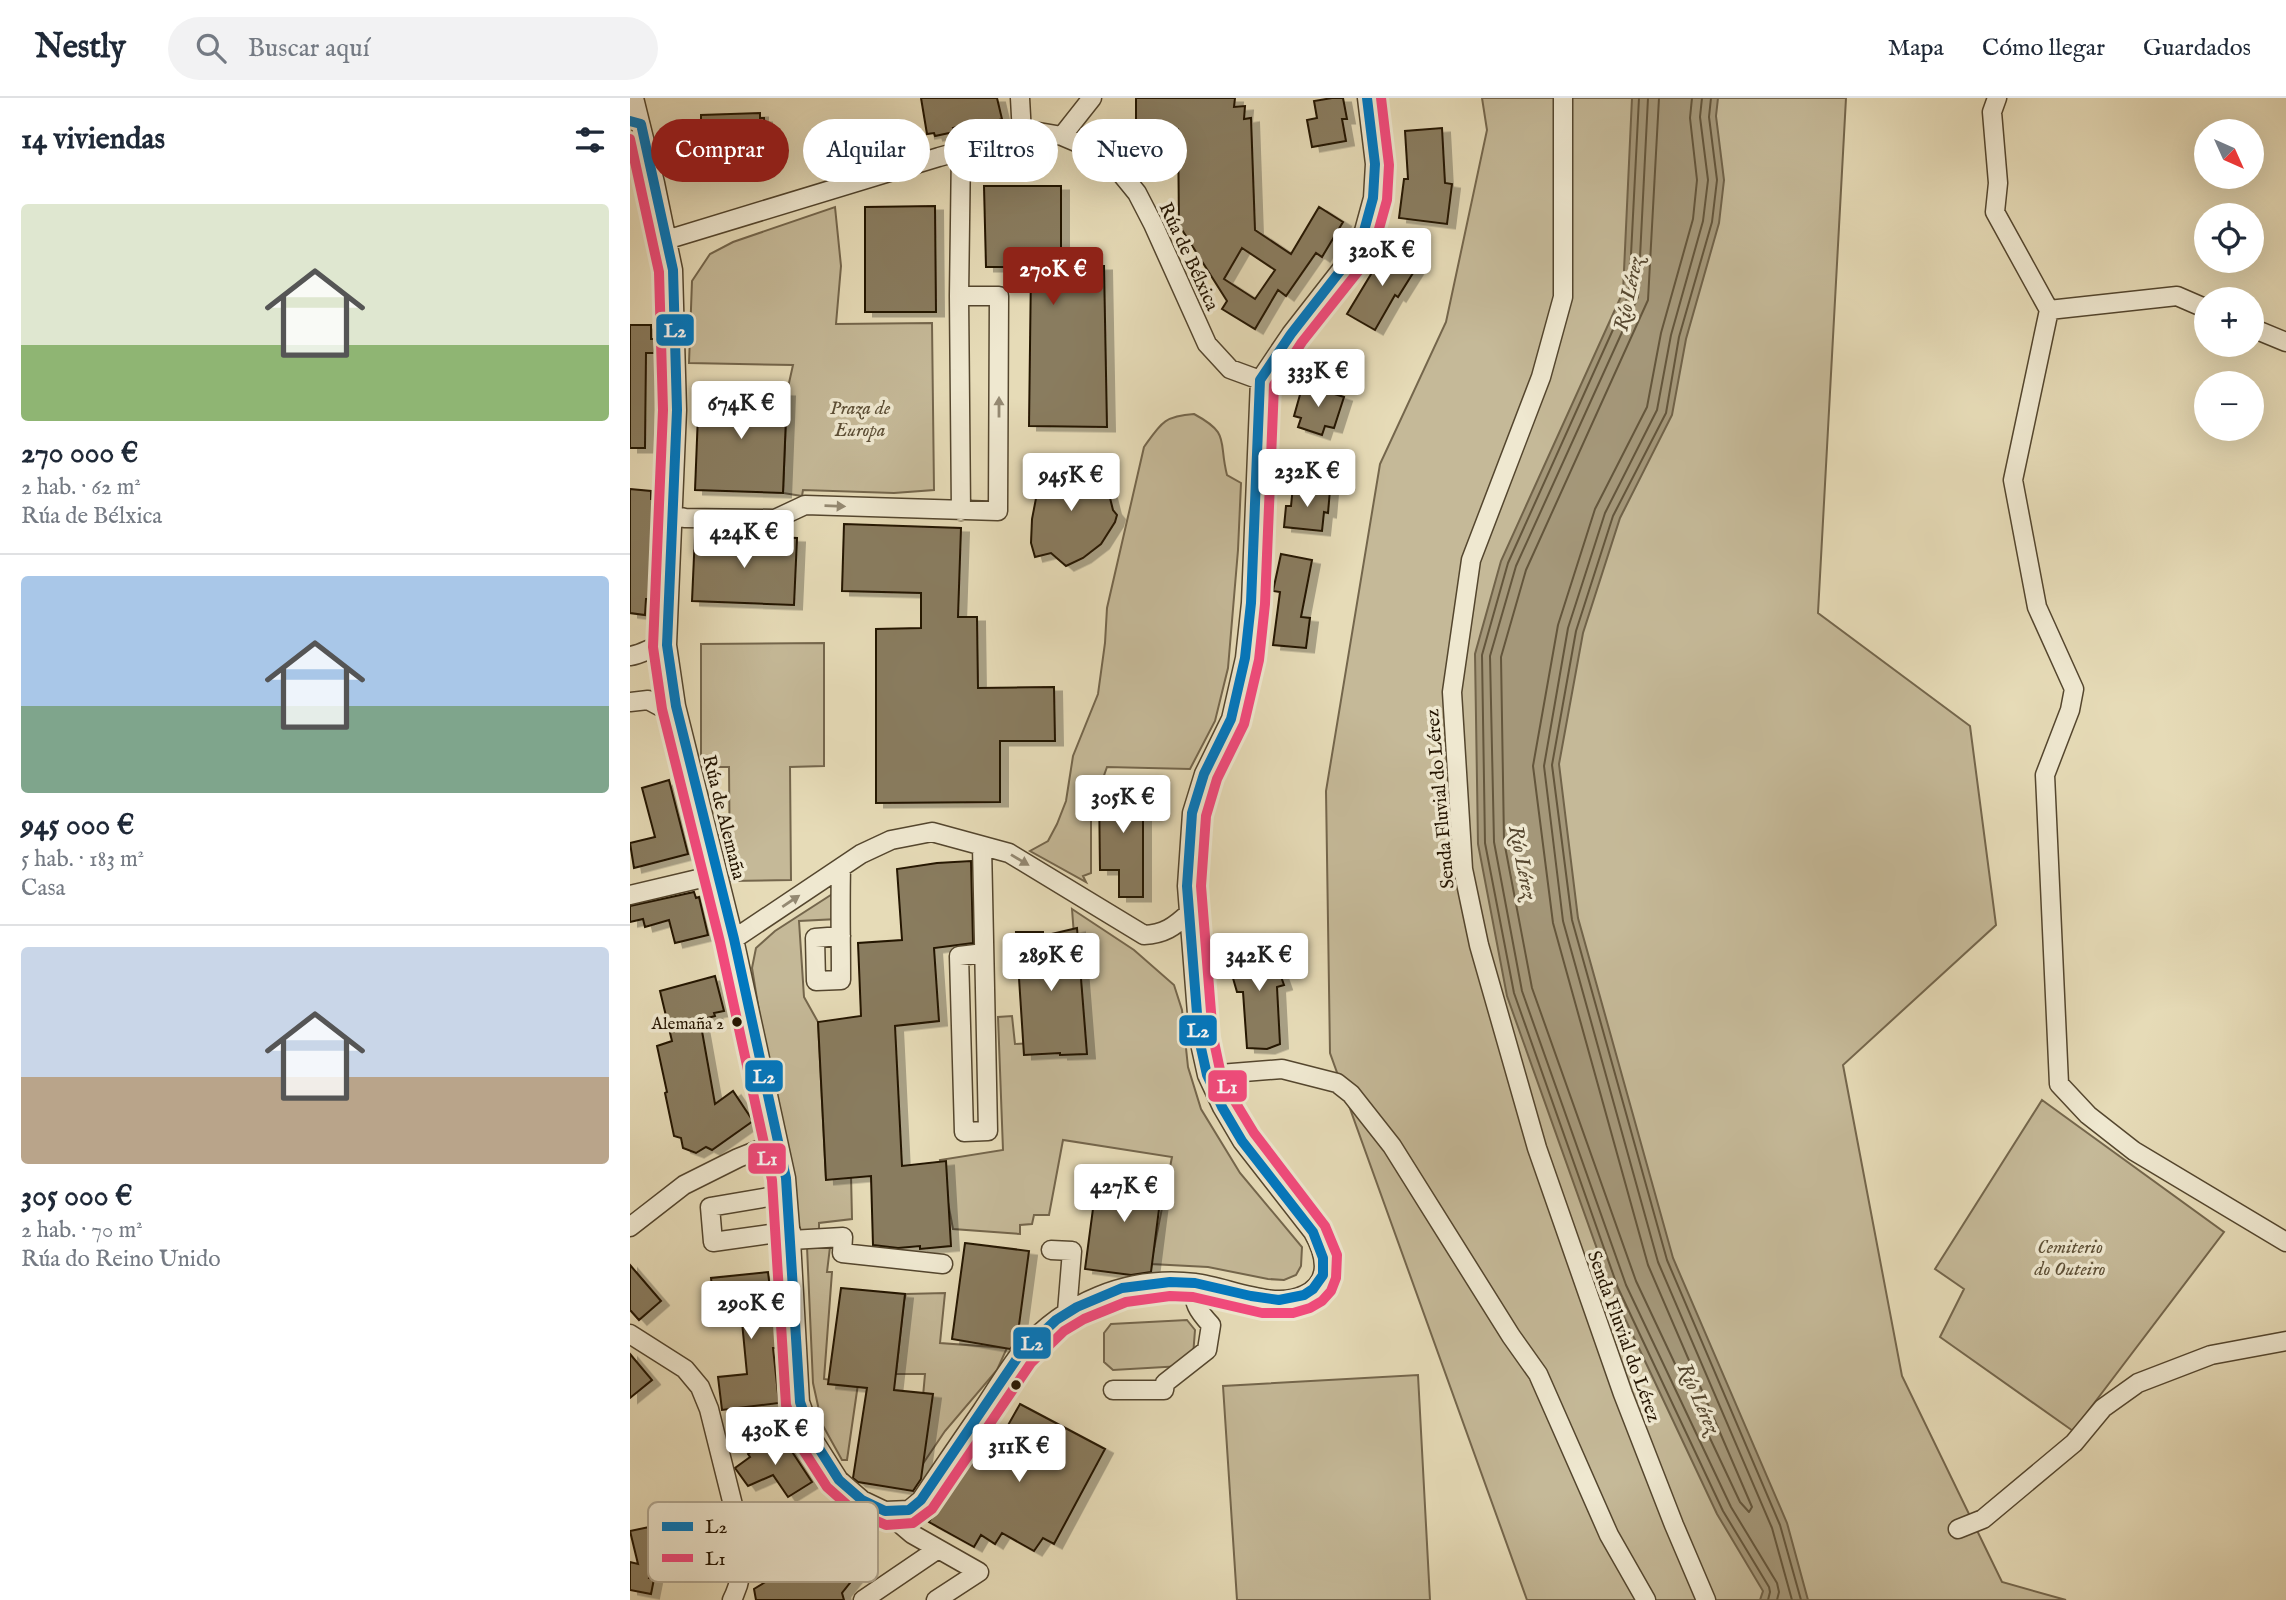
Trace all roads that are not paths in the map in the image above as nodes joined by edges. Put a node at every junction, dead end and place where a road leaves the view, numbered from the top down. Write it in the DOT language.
graph roads {
  1 [pos="634,98"];
  2 [pos="1020,98"];
  3 [pos="1092,98"];
  4 [pos="1367,98"];
  5 [pos="1563,98"];
  6 [pos="1997,98"];
  7 [pos="1021,119"];
  8 [pos="635,122"];
  9 [pos="1058,135"];
  10 [pos="1062,136"];
  11 [pos="944,155"];
  12 [pos="961,182"];
  13 [pos="666,240"];
  14 [pos="959,296"];
  15 [pos="2194,303"];
  16 [pos="2049,310"];
  17 [pos="2264,333"];
  18 [pos="2286,342"];
  19 [pos="1260,380"];
  20 [pos="961,512"];
  21 [pos="672,515"];
  22 [pos="667,645"];
  23 [pos="630,656"];
  24 [pos="630,702"];
  25 [pos="676,706"];
  26 [pos="982,846"];
  27 [pos="841,868"];
  28 [pos="702,878"];
  29 [pos="630,895"];
  30 [pos="1189,913"];
  31 [pos="841,936"];
  32 [pos="734,939"];
  33 [pos="984,953"];
  34 [pos="1206,1075"];
  35 [pos="778,1142"];
  36 [pos="787,1194"];
  37 [pos="630,1227"];
  38 [pos="791,1235"];
  39 [pos="2286,1242"];
  40 [pos="1051,1250"];
  41 [pos="943,1264"];
  42 [pos="1195,1283"];
  43 [pos="1067,1312"];
  44 [pos="630,1334"];
  45 [pos="2286,1341"];
  46 [pos="1113,1390"];
  47 [pos="732,1502"];
  48 [pos="866,1502"];
  49 [pos="878,1508"];
  50 [pos="885,1511"];
  51 [pos="1958,1529"];
  52 [pos="938,1549"];
  53 [pos="739,1582"];
  54 [pos="733,1600"];
  55 [pos="863,1600"];
  56 [pos="936,1600"];
  57 [pos="1646,1600"];
  58 [pos="1706,1600"];
  1 -- 8 [label="street, Rúa de Alemaña"];
  2 -- 7 [label="street"];
  3 -- 10 [label="street"];
  4 -- 19 [label="street"];
  5 -- 58 [label="street, Senda Fluvial do Lérez"];
  6 -- 16 [label="street"];
  8 -- 13 [label="street, Rúa de Alemaña"];
  9 -- 10 [label="street, Rúa de Bélxica"];
  10 -- 19 [label="street, Rúa de Bélxica"];
  11 -- 13 [label="street, Rúa de Bélxica"];
  12 -- 14 [label="street"];
  13 -- 21 [label="street, Rúa de Alemaña"];
  14 -- 20 [label="street"];
  20 -- 14 [label="street, one-way"];
  15 -- 16 [label="street"];
  16 -- 39 [label="street"];
  17 -- 18 [label="street"];
  19 -- 30 [label="street"];
  21 -- 20 [label="street, one-way"];
  21 -- 22 [label="street, Rúa de Alemaña"];
  22 -- 23 [label="street"];
  22 -- 25 [label="street, Rúa de Alemaña"];
  24 -- 25 [label="street"];
  25 -- 32 [label="street, Rúa de Alemaña"];
  26 -- 27 [label="street"];
  26 -- 30 [label="street, one-way"];
  26 -- 33 [label="street"];
  27 -- 31 [label="street"];
  32 -- 27 [label="street, one-way"];
  28 -- 29 [label="street"];
  30 -- 34 [label="street"];
  32 -- 35 [label="street, Rúa de Alemaña"];
  33 -- 33 [label="street"];
  34 -- 42 [label="street"];
  34 -- 57 [label="street"];
  35 -- 36 [label="street, Rúa de Alemaña"];
  35 -- 37 [label="street"];
  36 -- 38 [label="street, Rúa de Alemaña"];
  36 -- 38 [label="street"];
  38 -- 41 [label="street"];
  38 -- 48 [label="street, Rúa de Alemaña"];
  40 -- 43 [label="street"];
  42 -- 43 [label="street"];
  42 -- 46 [label="street"];
  43 -- 50 [label="street"];
  44 -- 47 [label="street"];
  45 -- 51 [label="street"];
  49 -- 50 [label="street, Rúa de Alemaña"];
  50 -- 52 [label="street, Rúa de Alemaña"];
  52 -- 55 [label="street"];
  52 -- 56 [label="street, Rúa de Alemaña"];
  53 -- 54 [label="street"];
}
